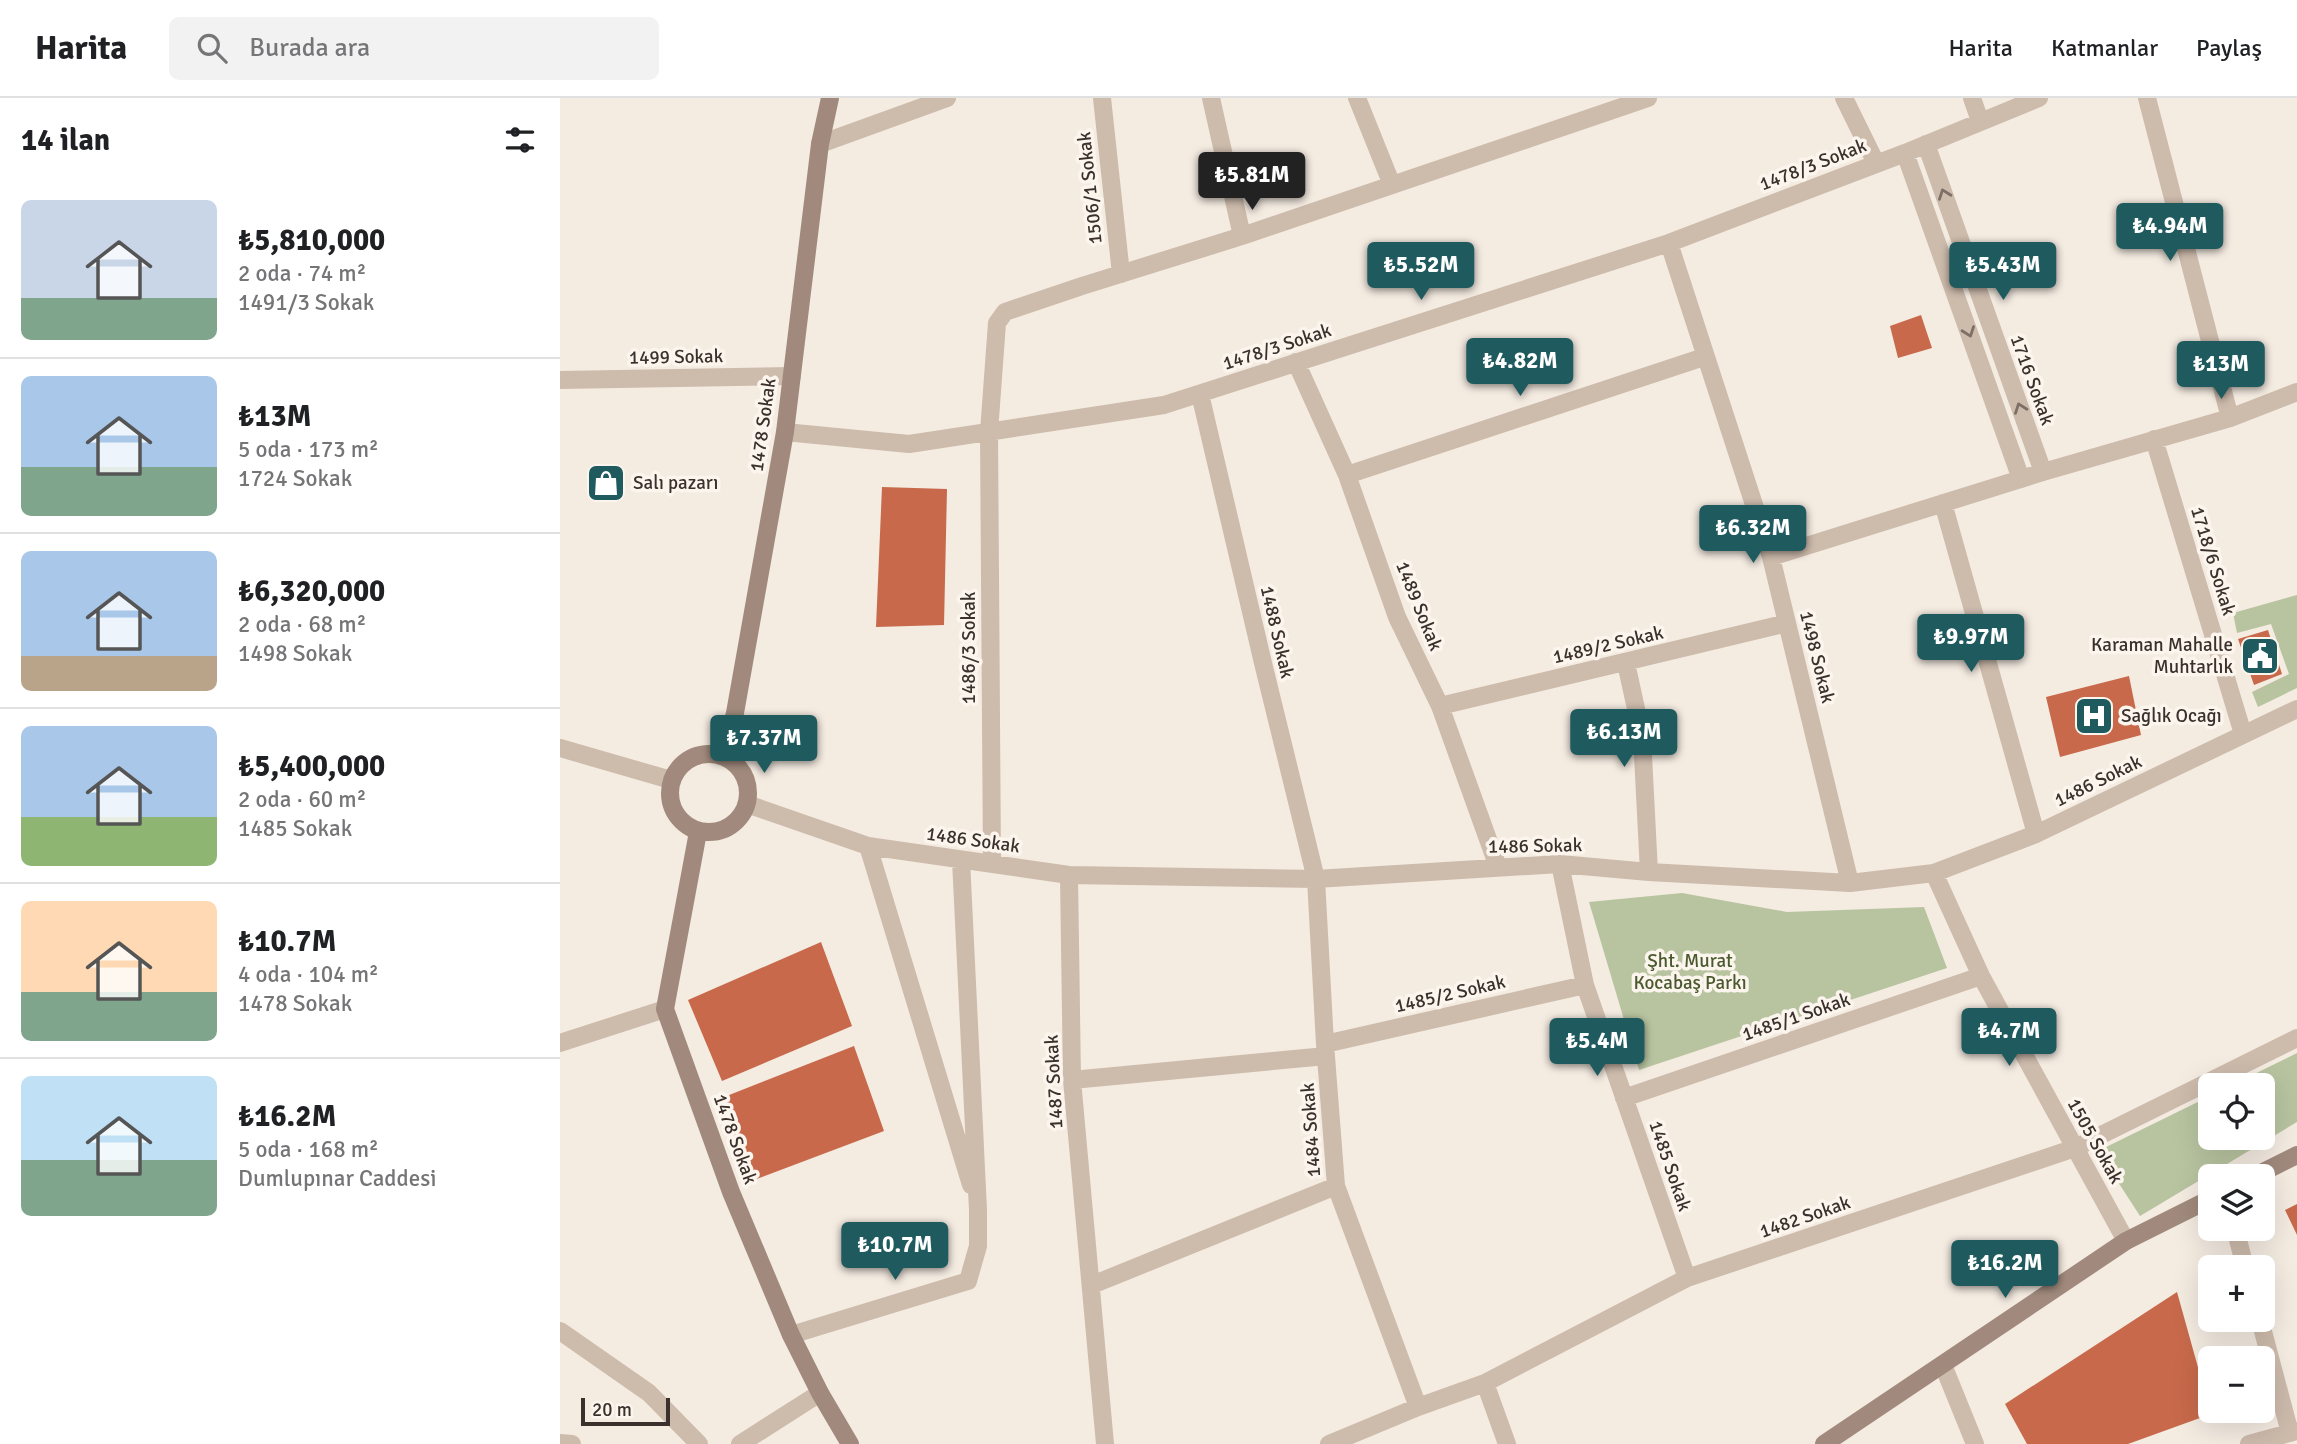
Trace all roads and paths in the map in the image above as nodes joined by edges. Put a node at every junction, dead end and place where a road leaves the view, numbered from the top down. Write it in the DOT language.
graph roads {
  1 [pos="830,98"];
  2 [pos="947,98"];
  3 [pos="1102,98"];
  4 [pos="1210,98"];
  5 [pos="1357,98"];
  6 [pos="1648,98"];
  7 [pos="1844,98"];
  8 [pos="1972,98"];
  9 [pos="2039,98"];
  10 [pos="2147,98"];
  11 [pos="1980,121"];
  12 [pos="820,144"];
  13 [pos="1926,144"];
  14 [pos="1905,153"];
  15 [pos="1876,163"];
  16 [pos="1392,185"];
  17 [pos="1242,236"];
  18 [pos="1669,243"];
  19 [pos="1121,274"];
  20 [pos="1704,356"];
  21 [pos="1296,362"];
  22 [pos="792,376"];
  23 [pos="560,380"];
  24 [pos="2297,392"];
  25 [pos="1200,394"];
  26 [pos="2230,418"];
  27 [pos="785,432"];
  28 [pos="989,432"];
  29 [pos="2154,439"];
  30 [pos="2043,472"];
  31 [pos="1347,475"];
  32 [pos="2021,479"];
  33 [pos="1943,503"];
  34 [pos="1771,557"];
  35 [pos="1787,623"];
  36 [pos="1626,663"];
  37 [pos="1440,706"];
  38 [pos="2297,709"];
  39 [pos="2243,734"];
  40 [pos="560,748"];
  41 [pos="724,757"];
  42 [pos="671,780"];
  43 [pos="747,804"];
  44 [pos="698,832"];
  45 [pos="2036,834"];
  46 [pos="868,846"];
  47 [pos="961,860"];
  48 [pos="992,864"];
  49 [pos="1560,864"];
  50 [pos="1498,867"];
  51 [pos="1649,872"];
  52 [pos="1934,873"];
  53 [pos="1069,875"];
  54 [pos="1316,879"];
  55 [pos="1850,883"];
  56 [pos="1980,976"];
  57 [pos="1585,985"];
  58 [pos="665,1009"];
  59 [pos="2297,1038"];
  60 [pos="560,1043"];
  61 [pos="1326,1050"];
  62 [pos="1072,1080"];
  63 [pos="1624,1098"];
  64 [pos="2074,1148"];
  65 [pos="2297,1155"];
  66 [pos="2275,1166"];
  67 [pos="1336,1186"];
  68 [pos="2198,1205"];
  69 [pos="978,1210"];
  70 [pos="2126,1241"];
  71 [pos="1687,1278"];
  72 [pos="1092,1285"];
  73 [pos="560,1331"];
  74 [pos="2264,1332"];
  75 [pos="791,1335"];
  76 [pos="1943,1365"];
  77 [pos="1485,1383"];
  78 [pos="820,1393"];
  79 [pos="1418,1406"];
  80 [pos="2294,1432"];
  81 [pos="560,1443"];
  82 [pos="572,1444"];
  83 [pos="699,1444"];
  84 [pos="740,1444"];
  85 [pos="850,1444"];
  86 [pos="1105,1444"];
  87 [pos="1329,1444"];
  88 [pos="1507,1444"];
  89 [pos="1824,1444"];
  90 [pos="1975,1444"];
  91 [pos="2249,1444"];
  1 -- 12 [label="street, 1478 Sokak"];
  2 -- 12 [label="street"];
  3 -- 19 [label="street, 1506/1 Sokak"];
  4 -- 17 [label="street"];
  5 -- 16 [label="street"];
  6 -- 16 [label="street, 1486/3 Sokak"];
  7 -- 15 [label="street"];
  8 -- 11 [label="street"];
  9 -- 11 [label="street, 1478/3 Sokak"];
  10 -- 26 [label="street"];
  11 -- 13 [label="street, 1478/3 Sokak"];
  12 -- 22 [label="street, 1478 Sokak"];
  13 -- 14 [label="street, 1478/3 Sokak"];
  30 -- 13 [label="street, 1716 Sokak, one-way"];
  14 -- 15 [label="street, 1478/3 Sokak"];
  14 -- 32 [label="street, one-way"];
  15 -- 18 [label="street, 1478/3 Sokak"];
  16 -- 17 [label="street, 1486/3 Sokak"];
  17 -- 19 [label="street, 1486/3 Sokak"];
  18 -- 20 [label="street, 1498 Sokak"];
  18 -- 21 [label="street, 1478/3 Sokak"];
  19 -- 28 [label="street, 1486/3 Sokak"];
  20 -- 31 [label="street"];
  20 -- 34 [label="street, 1498 Sokak"];
  21 -- 25 [label="street, 1478/3 Sokak"];
  21 -- 31 [label="street, 1489 Sokak"];
  22 -- 23 [label="street, 1499 Sokak"];
  22 -- 27 [label="street, 1478 Sokak"];
  24 -- 26 [label="street"];
  25 -- 28 [label="street, 1478/3 Sokak"];
  25 -- 54 [label="street, 1488 Sokak"];
  26 -- 29 [label="street"];
  27 -- 28 [label="street, 1478/3 Sokak"];
  27 -- 41 [label="street, 1478 Sokak"];
  28 -- 48 [label="street, 1486/3 Sokak"];
  29 -- 30 [label="street"];
  29 -- 39 [label="street, 1718/6 Sokak"];
  30 -- 32 [label="street"];
  31 -- 37 [label="street, 1489 Sokak"];
  32 -- 33 [label="street"];
  33 -- 34 [label="street"];
  33 -- 45 [label="street"];
  34 -- 35 [label="street, 1498 Sokak"];
  35 -- 36 [label="street, 1489/2 Sokak"];
  35 -- 55 [label="street, 1498 Sokak"];
  36 -- 37 [label="street, 1489/2 Sokak"];
  36 -- 51 [label="street"];
  37 -- 50 [label="street, 1489 Sokak"];
  38 -- 39 [label="street, 1486 Sokak"];
  39 -- 45 [label="street, 1486 Sokak"];
  40 -- 42 [label="street"];
  41 -- 42 [label="street"];
  41 -- 43 [label="street"];
  42 -- 44 [label="street"];
  43 -- 44 [label="street"];
  43 -- 46 [label="street, 1486 Sokak"];
  44 -- 58 [label="street"];
  45 -- 52 [label="street, 1486 Sokak"];
  46 -- 47 [label="street, 1486 Sokak"];
  46 -- 69 [label="street"];
  47 -- 48 [label="street, 1486 Sokak"];
  47 -- 69 [label="street"];
  48 -- 53 [label="street, 1486 Sokak"];
  49 -- 50 [label="street, 1486 Sokak"];
  49 -- 51 [label="street, 1486 Sokak"];
  49 -- 57 [label="street, 1485 Sokak"];
  50 -- 54 [label="street, 1486 Sokak"];
  51 -- 55 [label="street, 1486 Sokak"];
  52 -- 55 [label="street, 1486 Sokak"];
  52 -- 56 [label="street, 1505 Sokak"];
  53 -- 54 [label="street, 1486 Sokak"];
  53 -- 62 [label="street, 1487 Sokak"];
  54 -- 61 [label="street, 1484 Sokak"];
  56 -- 63 [label="street, 1485/1 Sokak"];
  56 -- 64 [label="street, 1505 Sokak"];
  57 -- 61 [label="street, 1485/2 Sokak"];
  57 -- 63 [label="street, 1485 Sokak"];
  58 -- 60 [label="street"];
  58 -- 75 [label="street, 1478 Sokak"];
  59 -- 64 [label="street, 1482 Sokak"];
  61 -- 62 [label="street, 1485/2 Sokak"];
  61 -- 67 [label="street, 1484 Sokak"];
  62 -- 72 [label="street, 1487 Sokak"];
  63 -- 71 [label="street, 1485 Sokak"];
  64 -- 70 [label="street, 1505 Sokak"];
  64 -- 71 [label="street, 1482 Sokak"];
  65 -- 66 [label="street"];
  67 -- 72 [label="street"];
  67 -- 79 [label="street, 1484 Sokak"];
  68 -- 70 [label="street"];
  69 -- 75 [label="street"];
  70 -- 76 [label="street"];
  71 -- 77 [label="street, 1482 Sokak"];
  72 -- 86 [label="street, 1487 Sokak"];
  73 -- 83 [label="street"];
  74 -- 80 [label="street"];
  75 -- 78 [label="street, 1478 Sokak"];
  76 -- 89 [label="street"];
  76 -- 90 [label="street"];
  77 -- 79 [label="street, 1482 Sokak"];
  77 -- 88 [label="street"];
  78 -- 84 [label="street"];
  78 -- 85 [label="street, 1478 Sokak"];
  79 -- 87 [label="street, 1482 Sokak"];
  80 -- 91 [label="street"];
  81 -- 82 [label="street"];
}
